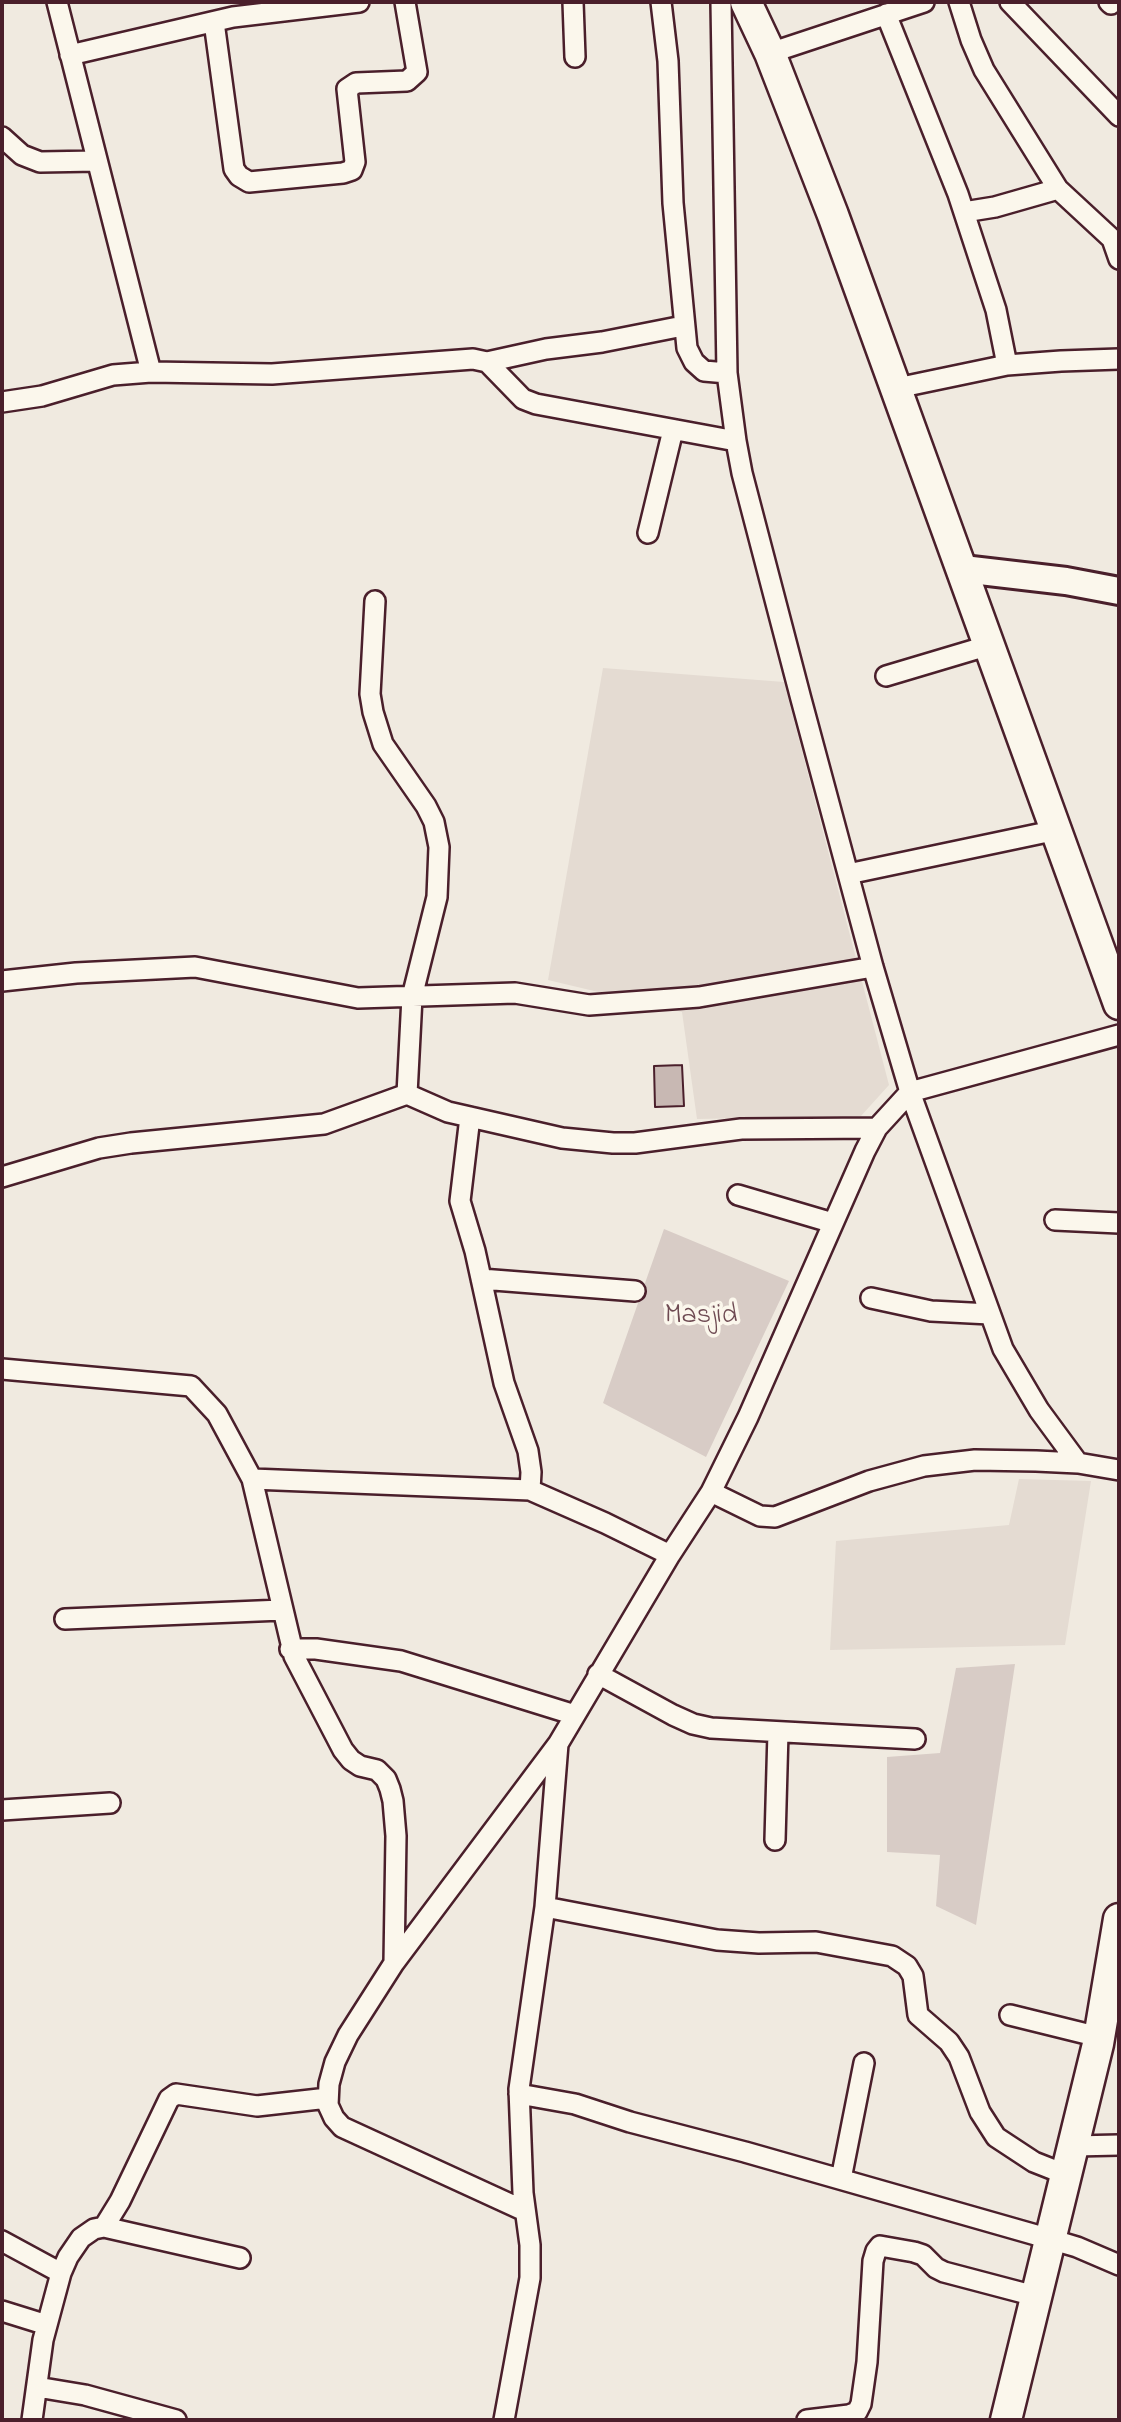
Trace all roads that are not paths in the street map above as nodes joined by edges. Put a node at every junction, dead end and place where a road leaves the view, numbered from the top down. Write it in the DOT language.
graph roads {
  1 [pos="57,2"];
  2 [pos="359,2"];
  3 [pos="405,2"];
  4 [pos="573,2"];
  5 [pos="661,2"];
  6 [pos="721,2"];
  7 [pos="746,2"];
  8 [pos="924,2"];
  9 [pos="959,2"];
  10 [pos="1010,2"];
  11 [pos="886,14"];
  12 [pos="214,22"];
  13 [pos="770,53"];
  14 [pos="70,55"];
  15 [pos="575,57"];
  16 [pos="1119,116"];
  17 [pos="2,136"];
  18 [pos="97,161"];
  19 [pos="1058,189"];
  20 [pos="964,212"];
  21 [pos="1119,259"];
  22 [pos="683,326"];
  23 [pos="1119,359"];
  24 [pos="487,362"];
  25 [pos="1007,365"];
  26 [pos="151,372"];
  27 [pos="727,373"];
  28 [pos="897,388"];
  29 [pos="2,402"];
  30 [pos="673,430"];
  31 [pos="736,441"];
  32 [pos="648,533"];
  33 [pos="963,569"];
  34 [pos="1119,591"];
  35 [pos="375,601"];
  36 [pos="990,645"];
  37 [pos="886,676"];
  38 [pos="1057,830"];
  39 [pos="848,874"];
  40 [pos="873,967"];
  41 [pos="2,981"];
  42 [pos="412,997"];
  43 [pos="1119,1004"];
  44 [pos="1119,1035"];
  45 [pos="910,1092"];
  46 [pos="407,1094"];
  47 [pos="470,1117"];
  48 [pos="877,1128"];
  49 [pos="2,1177"];
  50 [pos="738,1195"];
  51 [pos="1055,1220"];
  52 [pos="833,1223"];
  53 [pos="1119,1223"];
  54 [pos="481,1279"];
  55 [pos="635,1291"];
  56 [pos="871,1298"];
  57 [pos="990,1314"];
  58 [pos="2,1369"];
  59 [pos="1078,1463"];
  60 [pos="1119,1470"];
  61 [pos="252,1479"];
  62 [pos="530,1490"];
  63 [pos="711,1492"];
  64 [pos="670,1555"];
  65 [pos="282,1610"];
  66 [pos="65,1619"];
  67 [pos="290,1648"];
  68 [pos="598,1674"];
  69 [pos="575,1715"];
  70 [pos="778,1732"];
  71 [pos="915,1739"];
  72 [pos="558,1744"];
  73 [pos="110,1803"];
  74 [pos="2,1810"];
  75 [pos="775,1840"];
  76 [pos="545,1907"];
  77 [pos="1119,1919"];
  78 [pos="394,1963"];
  79 [pos="1010,2015"];
  80 [pos="1099,2037"];
  81 [pos="864,2063"];
  82 [pos="519,2094"];
  83 [pos="328,2098"];
  84 [pos="1119,2145"];
  85 [pos="1074,2146"];
  86 [pos="1067,2175"];
  87 [pos="841,2179"];
  88 [pos="526,2211"];
  89 [pos="104,2227"];
  90 [pos="1050,2239"];
  91 [pos="2,2241"];
  92 [pos="240,2258"];
  93 [pos="1119,2264"];
  94 [pos="61,2273"];
  95 [pos="1035,2296"];
  96 [pos="2,2311"];
  97 [pos="47,2325"];
  98 [pos="37,2386"];
  99 [pos="32,2420"];
  100 [pos="176,2420"];
  101 [pos="504,2420"];
  102 [pos="807,2420"];
  103 [pos="1006,2420"];
  1 -- 14 [label="street"];
  2 -- 12 [label="street"];
  3 -- 12 [label="street"];
  4 -- 15 [label="street"];
  5 -- 22 [label="street"];
  6 -- 27 [label="street"];
  7 -- 13 [label="main road"];
  8 -- 11 [label="street"];
  9 -- 19 [label="street"];
  10 -- 16 [label="street"];
  11 -- 13 [label="street"];
  11 -- 20 [label="street"];
  12 -- 14 [label="street"];
  13 -- 28 [label="main road"];
  14 -- 18 [label="street"];
  17 -- 18 [label="street"];
  18 -- 26 [label="street"];
  19 -- 20 [label="street"];
  19 -- 21 [label="street"];
  20 -- 25 [label="street"];
  22 -- 24 [label="street"];
  22 -- 27 [label="street"];
  23 -- 25 [label="street"];
  24 -- 26 [label="street"];
  24 -- 30 [label="street"];
  25 -- 28 [label="street"];
  26 -- 29 [label="street"];
  27 -- 31 [label="street"];
  28 -- 33 [label="main road"];
  30 -- 31 [label="street"];
  30 -- 32 [label="street"];
  31 -- 39 [label="street"];
  33 -- 34 [label="street"];
  33 -- 36 [label="main road"];
  35 -- 42 [label="street"];
  36 -- 37 [label="street"];
  36 -- 38 [label="main road"];
  38 -- 39 [label="street"];
  38 -- 43 [label="main road"];
  39 -- 40 [label="street"];
  40 -- 42 [label="street"];
  40 -- 45 [label="street"];
  41 -- 42 [label="street"];
  42 -- 46 [label="street"];
  44 -- 45 [label="street"];
  45 -- 48 [label="street"];
  45 -- 57 [label="street"];
  46 -- 47 [label="street"];
  46 -- 49 [label="street"];
  47 -- 48 [label="street"];
  47 -- 54 [label="street"];
  48 -- 52 [label="street"];
  50 -- 52 [label="street"];
  51 -- 53 [label="street"];
  52 -- 63 [label="street"];
  54 -- 55 [label="street"];
  54 -- 62 [label="street"];
  56 -- 57 [label="street"];
  57 -- 59 [label="street"];
  58 -- 61 [label="street"];
  59 -- 60 [label="street"];
  59 -- 63 [label="street"];
  61 -- 62 [label="street"];
  61 -- 65 [label="street"];
  62 -- 64 [label="street"];
  63 -- 64 [label="street"];
  64 -- 68 [label="street"];
  65 -- 66 [label="street"];
  65 -- 67 [label="street"];
  67 -- 69 [label="street"];
  67 -- 78 [label="street"];
  68 -- 69 [label="street"];
  68 -- 70 [label="street"];
  69 -- 72 [label="street"];
  70 -- 71 [label="street"];
  70 -- 75 [label="street"];
  72 -- 76 [label="street"];
  72 -- 78 [label="street"];
  73 -- 74 [label="street"];
  76 -- 82 [label="street"];
  76 -- 86 [label="street"];
  77 -- 80 [label="main road"];
  78 -- 83 [label="street"];
  79 -- 80 [label="street"];
  80 -- 85 [label="main road"];
  81 -- 87 [label="street"];
  82 -- 87 [label="street"];
  82 -- 88 [label="street"];
  83 -- 88 [label="street"];
  83 -- 89 [label="street"];
  84 -- 85 [label="street"];
  85 -- 86 [label="main road"];
  86 -- 90 [label="main road"];
  87 -- 90 [label="street"];
  88 -- 101 [label="street"];
  89 -- 92 [label="street"];
  89 -- 94 [label="street"];
  90 -- 93 [label="street"];
  90 -- 95 [label="main road"];
  91 -- 94 [label="street"];
  94 -- 97 [label="street"];
  95 -- 102 [label="street"];
  95 -- 103 [label="main road"];
  96 -- 97 [label="street"];
  97 -- 98 [label="street"];
  98 -- 99 [label="street"];
  98 -- 100 [label="street"];
}
